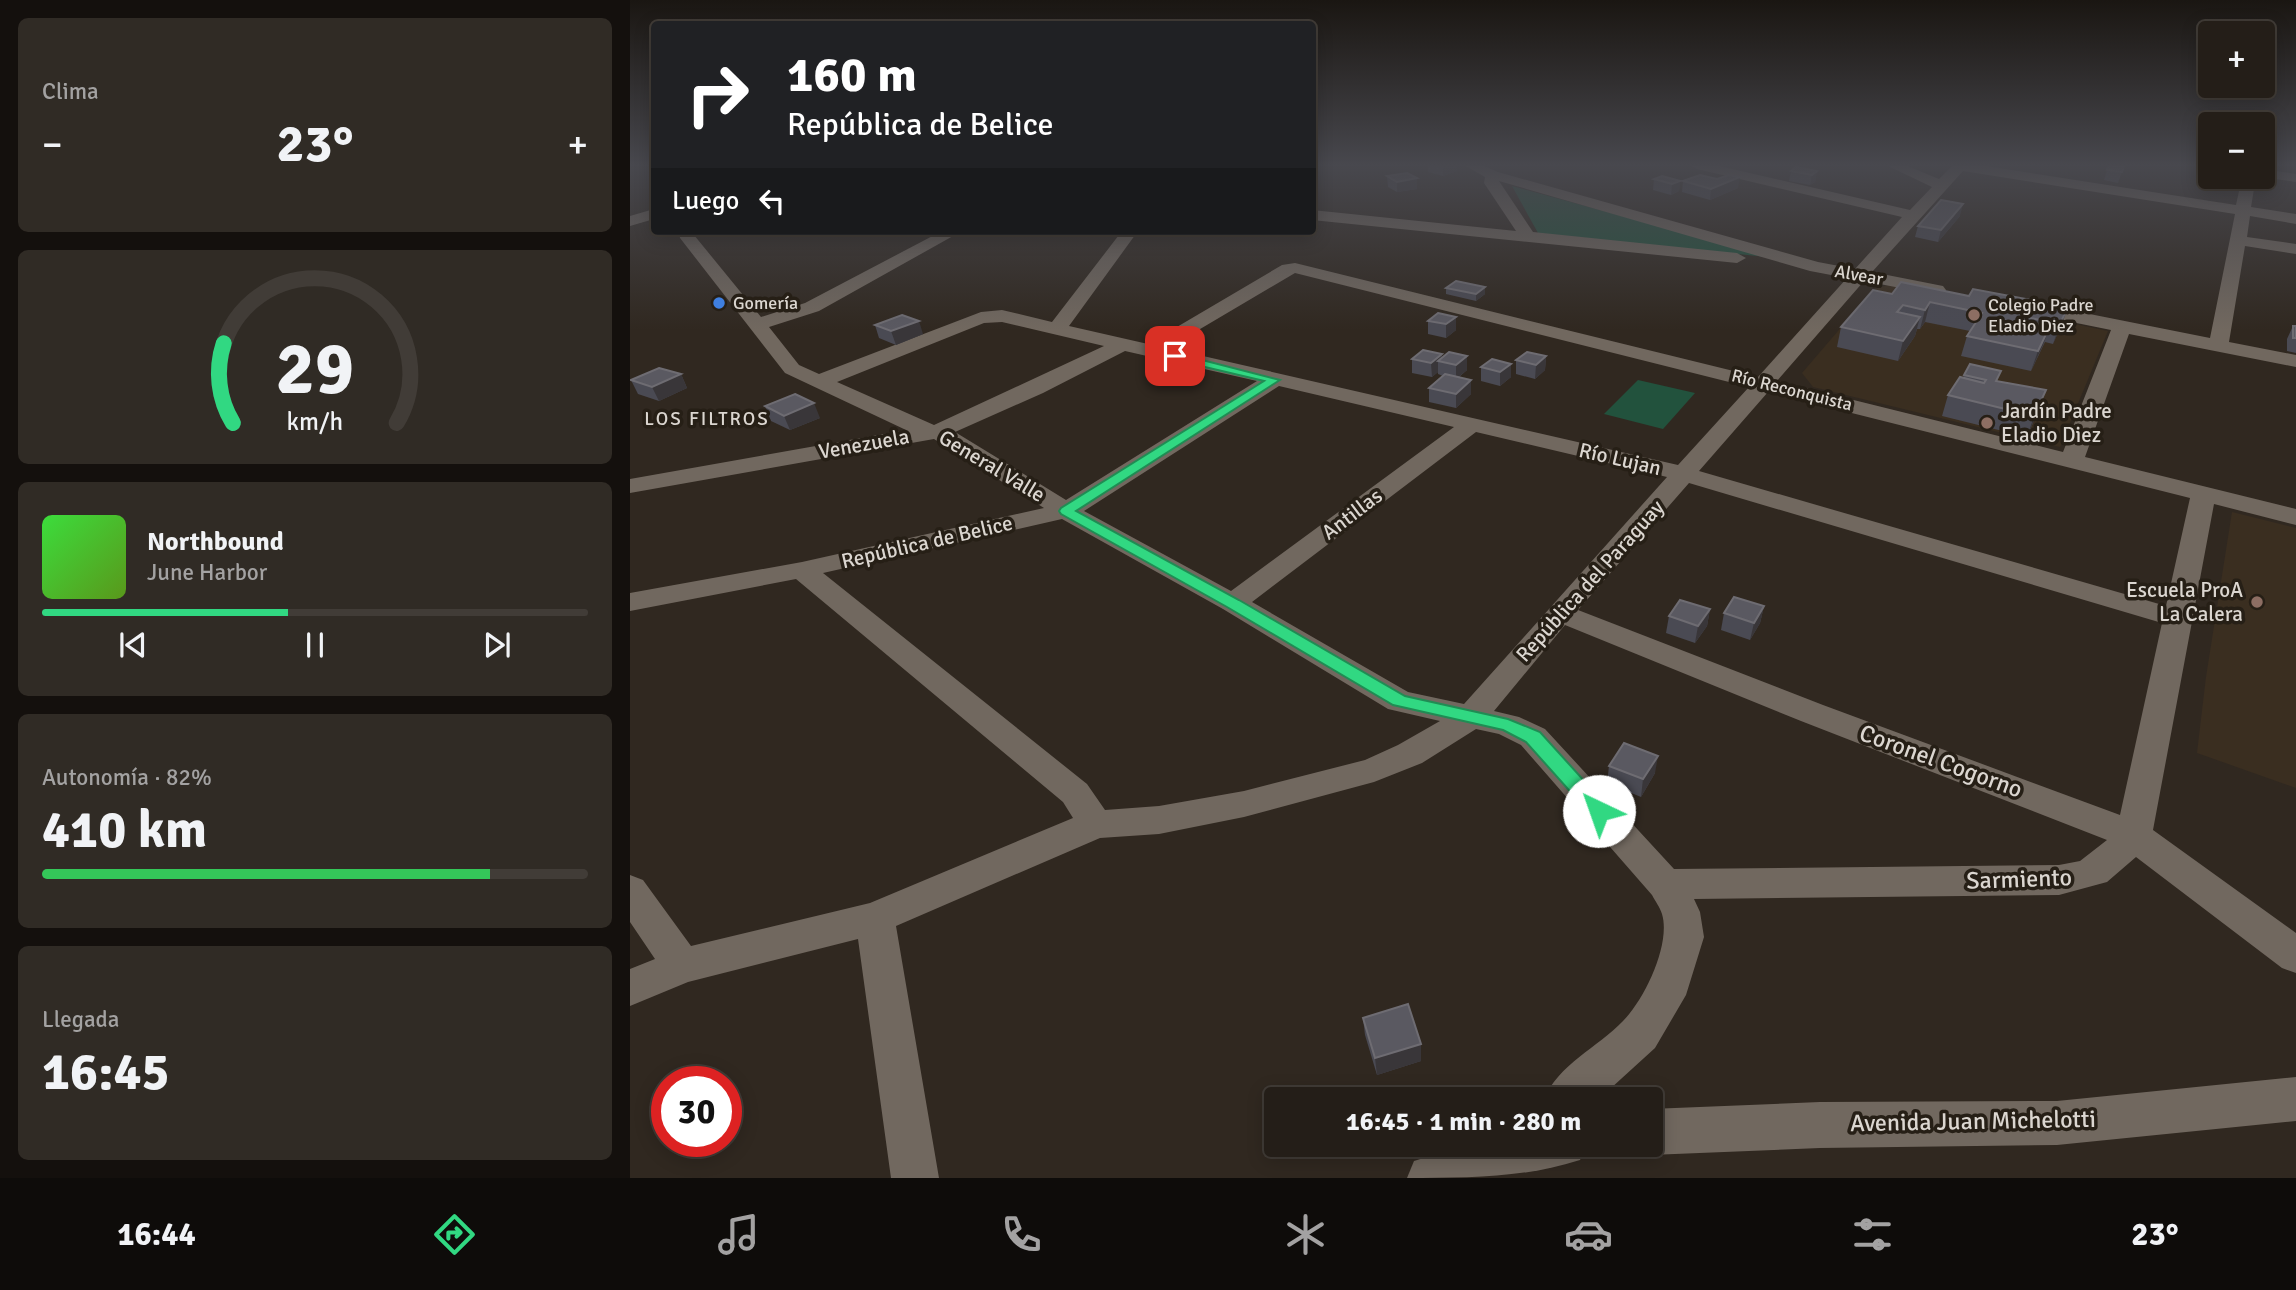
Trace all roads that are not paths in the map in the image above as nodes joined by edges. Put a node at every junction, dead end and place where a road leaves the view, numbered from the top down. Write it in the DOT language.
graph roads {
  1 [pos="1360,220"];
  2 [pos="1518,220"];
  3 [pos="1659,220"];
  4 [pos="1909,220"];
  5 [pos="2241,220"];
  6 [pos="687,235"];
  7 [pos="947,235"];
  8 [pos="1127,235"];
  9 [pos="1526,237"];
  10 [pos="2238,240"];
  11 [pos="2296,249"];
  12 [pos="1816,267"];
  13 [pos="1862,275"];
  14 [pos="1958,294"];
  15 [pos="2009,304"];
  16 [pos="757,326"];
  17 [pos="2122,326"];
  18 [pos="1057,328"];
  19 [pos="1123,344"];
  20 [pos="2219,345"];
  21 [pos="1151,350"];
  22 [pos="2296,361"];
  23 [pos="1274,380"];
  24 [pos="817,382"];
  25 [pos="1766,383"];
  26 [pos="1471,425"];
  27 [pos="936,432"];
  28 [pos="2072,460"];
  29 [pos="1685,474"];
  30 [pos="634,482"];
  31 [pos="2203,494"];
  32 [pos="1066,511"];
  33 [pos="2296,517"];
  34 [pos="802,570"];
  35 [pos="630,603"];
  36 [pos="1233,603"];
  37 [pos="1559,613"];
  38 [pos="2176,618"];
  39 [pos="1471,717"];
  40 [pos="1096,824"];
  41 [pos="2134,835"];
  42 [pos="1665,884"];
  43 [pos="630,891"];
  44 [pos="875,918"];
  45 [pos="2296,956"];
  46 [pos="682,966"];
  47 [pos="630,989"];
  48 [pos="1580,1087"];
  49 [pos="2296,1099"];
  50 [pos="1663,1131"];
  51 [pos="1508,1157"];
  52 [pos="915,1178"];
  53 [pos="1431,1178"];
  1 -- 9 [label="street"];
  2 -- 9 [label="street"];
  3 -- 12 [label="street, Alvear"];
  4 -- 13 [label="street, República del Paraguay"];
  5 -- 10 [label="street"];
  6 -- 16 [label="street, General Valle"];
  7 -- 16 [label="street"];
  8 -- 18 [label="street"];
  9 -- 12 [label="street"];
  10 -- 11 [label="street"];
  10 -- 20 [label="street"];
  12 -- 13 [label="street, Alvear"];
  13 -- 14 [label="street, Alvear"];
  13 -- 25 [label="street, República del Paraguay"];
  15 -- 17 [label="street"];
  16 -- 24 [label="street, General Valle"];
  17 -- 20 [label="street"];
  17 -- 28 [label="street"];
  18 -- 19 [label="street, Río Lujan"];
  18 -- 24 [label="street, Río Lujan"];
  19 -- 21 [label="street, Río Lujan"];
  19 -- 27 [label="street, Venezuela"];
  20 -- 22 [label="street"];
  21 -- 23 [label="street, Río Lujan"];
  21 -- 25 [label="street, Río Reconquista"];
  23 -- 26 [label="street, Río Lujan"];
  23 -- 32 [label="street, República de Belice"];
  24 -- 27 [label="street, General Valle"];
  25 -- 28 [label="street, Río Reconquista"];
  25 -- 29 [label="street, República del Paraguay"];
  26 -- 29 [label="street, Río Lujan"];
  26 -- 36 [label="street, Antillas"];
  27 -- 30 [label="street, Venezuela"];
  27 -- 32 [label="street, General Valle"];
  28 -- 31 [label="street, Río Reconquista"];
  29 -- 37 [label="street, República del Paraguay"];
  29 -- 38 [label="street, Río Lujan"];
  31 -- 33 [label="street, Río Reconquista"];
  31 -- 38 [label="street"];
  32 -- 34 [label="street, República de Belice"];
  32 -- 36 [label="street, General Valle"];
  34 -- 35 [label="street, República de Belice"];
  34 -- 40 [label="street"];
  36 -- 39 [label="street, General Valle"];
  37 -- 39 [label="street, República del Paraguay"];
  37 -- 41 [label="street, Coronel Cogorno"];
  38 -- 41 [label="street"];
  39 -- 40 [label="street, República del Paraguay"];
  39 -- 42 [label="street, General Valle"];
  40 -- 44 [label="street, República del Paraguay"];
  41 -- 42 [label="street, Sarmiento"];
  41 -- 45 [label="street, Coronel Cogorno"];
  42 -- 48 [label="street, General Valle"];
  43 -- 46 [label="street"];
  44 -- 46 [label="street, República del Paraguay"];
  44 -- 52 [label="street"];
  46 -- 47 [label="street, República del Paraguay"];
  49 -- 50 [label="street, Avenida Juan Michelotti"];
  51 -- 53 [label="street"];
}
